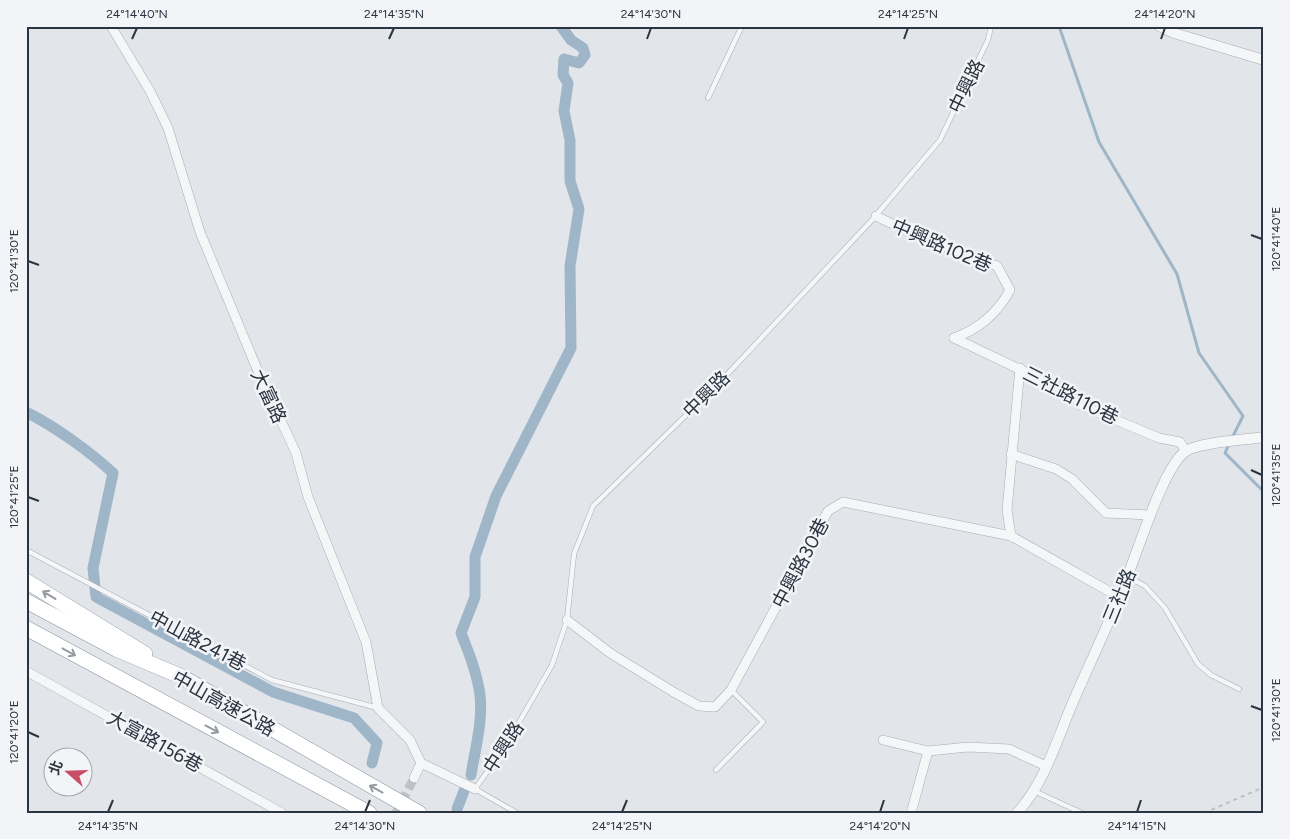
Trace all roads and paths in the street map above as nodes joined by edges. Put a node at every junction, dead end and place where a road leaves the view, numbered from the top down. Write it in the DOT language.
graph roads {
  1 [pos="111,26"];
  2 [pos="742,26"];
  3 [pos="992,26"];
  4 [pos="1160,26"];
  5 [pos="1264,60"];
  6 [pos="708,98"];
  7 [pos="876,216"];
  8 [pos="954,338"];
  9 [pos="1020,368"];
  10 [pos="1263,438"];
  11 [pos="1186,452"];
  12 [pos="1012,454"];
  13 [pos="1150,515"];
  14 [pos="1011,536"];
  15 [pos="26,550"];
  16 [pos="1128,577"];
  17 [pos="26,581"];
  18 [pos="1119,597"];
  19 [pos="26,602"];
  20 [pos="567,620"];
  21 [pos="26,628"];
  22 [pos="26,671"];
  23 [pos="180,676"];
  24 [pos="1239,689"];
  25 [pos="731,690"];
  26 [pos="378,708"];
  27 [pos="883,740"];
  28 [pos="928,752"];
  29 [pos="421,763"];
  30 [pos="1046,766"];
  31 [pos="716,770"];
  32 [pos="414,778"];
  33 [pos="1264,787"];
  34 [pos="475,789"];
  35 [pos="1034,791"];
  36 [pos="282,813"];
  37 [pos="369,813"];
  38 [pos="419,813"];
  39 [pos="517,813"];
  40 [pos="911,813"];
  41 [pos="1017,813"];
  42 [pos="1082,813"];
  43 [pos="1204,813"];
  1 -- 26 [label="street, 大富路"];
  2 -- 6 [label="lane"];
  3 -- 7 [label="lane, 中興路"];
  4 -- 5 [label="street"];
  7 -- 8 [label="street, 中興路102巷"];
  7 -- 20 [label="lane, 中興路"];
  8 -- 9 [label="street, 三社路110巷"];
  9 -- 11 [label="street, 三社路110巷"];
  9 -- 12 [label="street"];
  10 -- 11 [label="street"];
  11 -- 13 [label="street, 三社路"];
  12 -- 13 [label="street"];
  12 -- 14 [label="street"];
  13 -- 16 [label="street, 三社路"];
  14 -- 18 [label="street, 中興路30巷"];
  14 -- 25 [label="street, 中興路30巷"];
  15 -- 26 [label="lane, 中山路241巷"];
  16 -- 18 [label="street, 三社路"];
  16 -- 24 [label="lane"];
  23 -- 17 [label="highway, one-way"];
  18 -- 30 [label="street, 三社路"];
  19 -- 23 [label="highway, 中山高速公路"];
  20 -- 25 [label="street, 中興路30巷"];
  20 -- 34 [label="lane, 中興路"];
  21 -- 37 [label="highway, 中山高速公路, one-way"];
  22 -- 36 [label="street, 大富路156巷"];
  38 -- 23 [label="highway, 中山高速公路, one-way"];
  25 -- 31 [label="lane"];
  26 -- 29 [label="street"];
  27 -- 28 [label="street"];
  28 -- 30 [label="street"];
  28 -- 40 [label="street"];
  29 -- 32 [label="street"];
  29 -- 34 [label="street"];
  30 -- 35 [label="street, 三社路"];
  33 -- 43 [label="path"];
  34 -- 39 [label="lane"];
  35 -- 41 [label="street, 三社路"];
  35 -- 42 [label="lane"];
}
